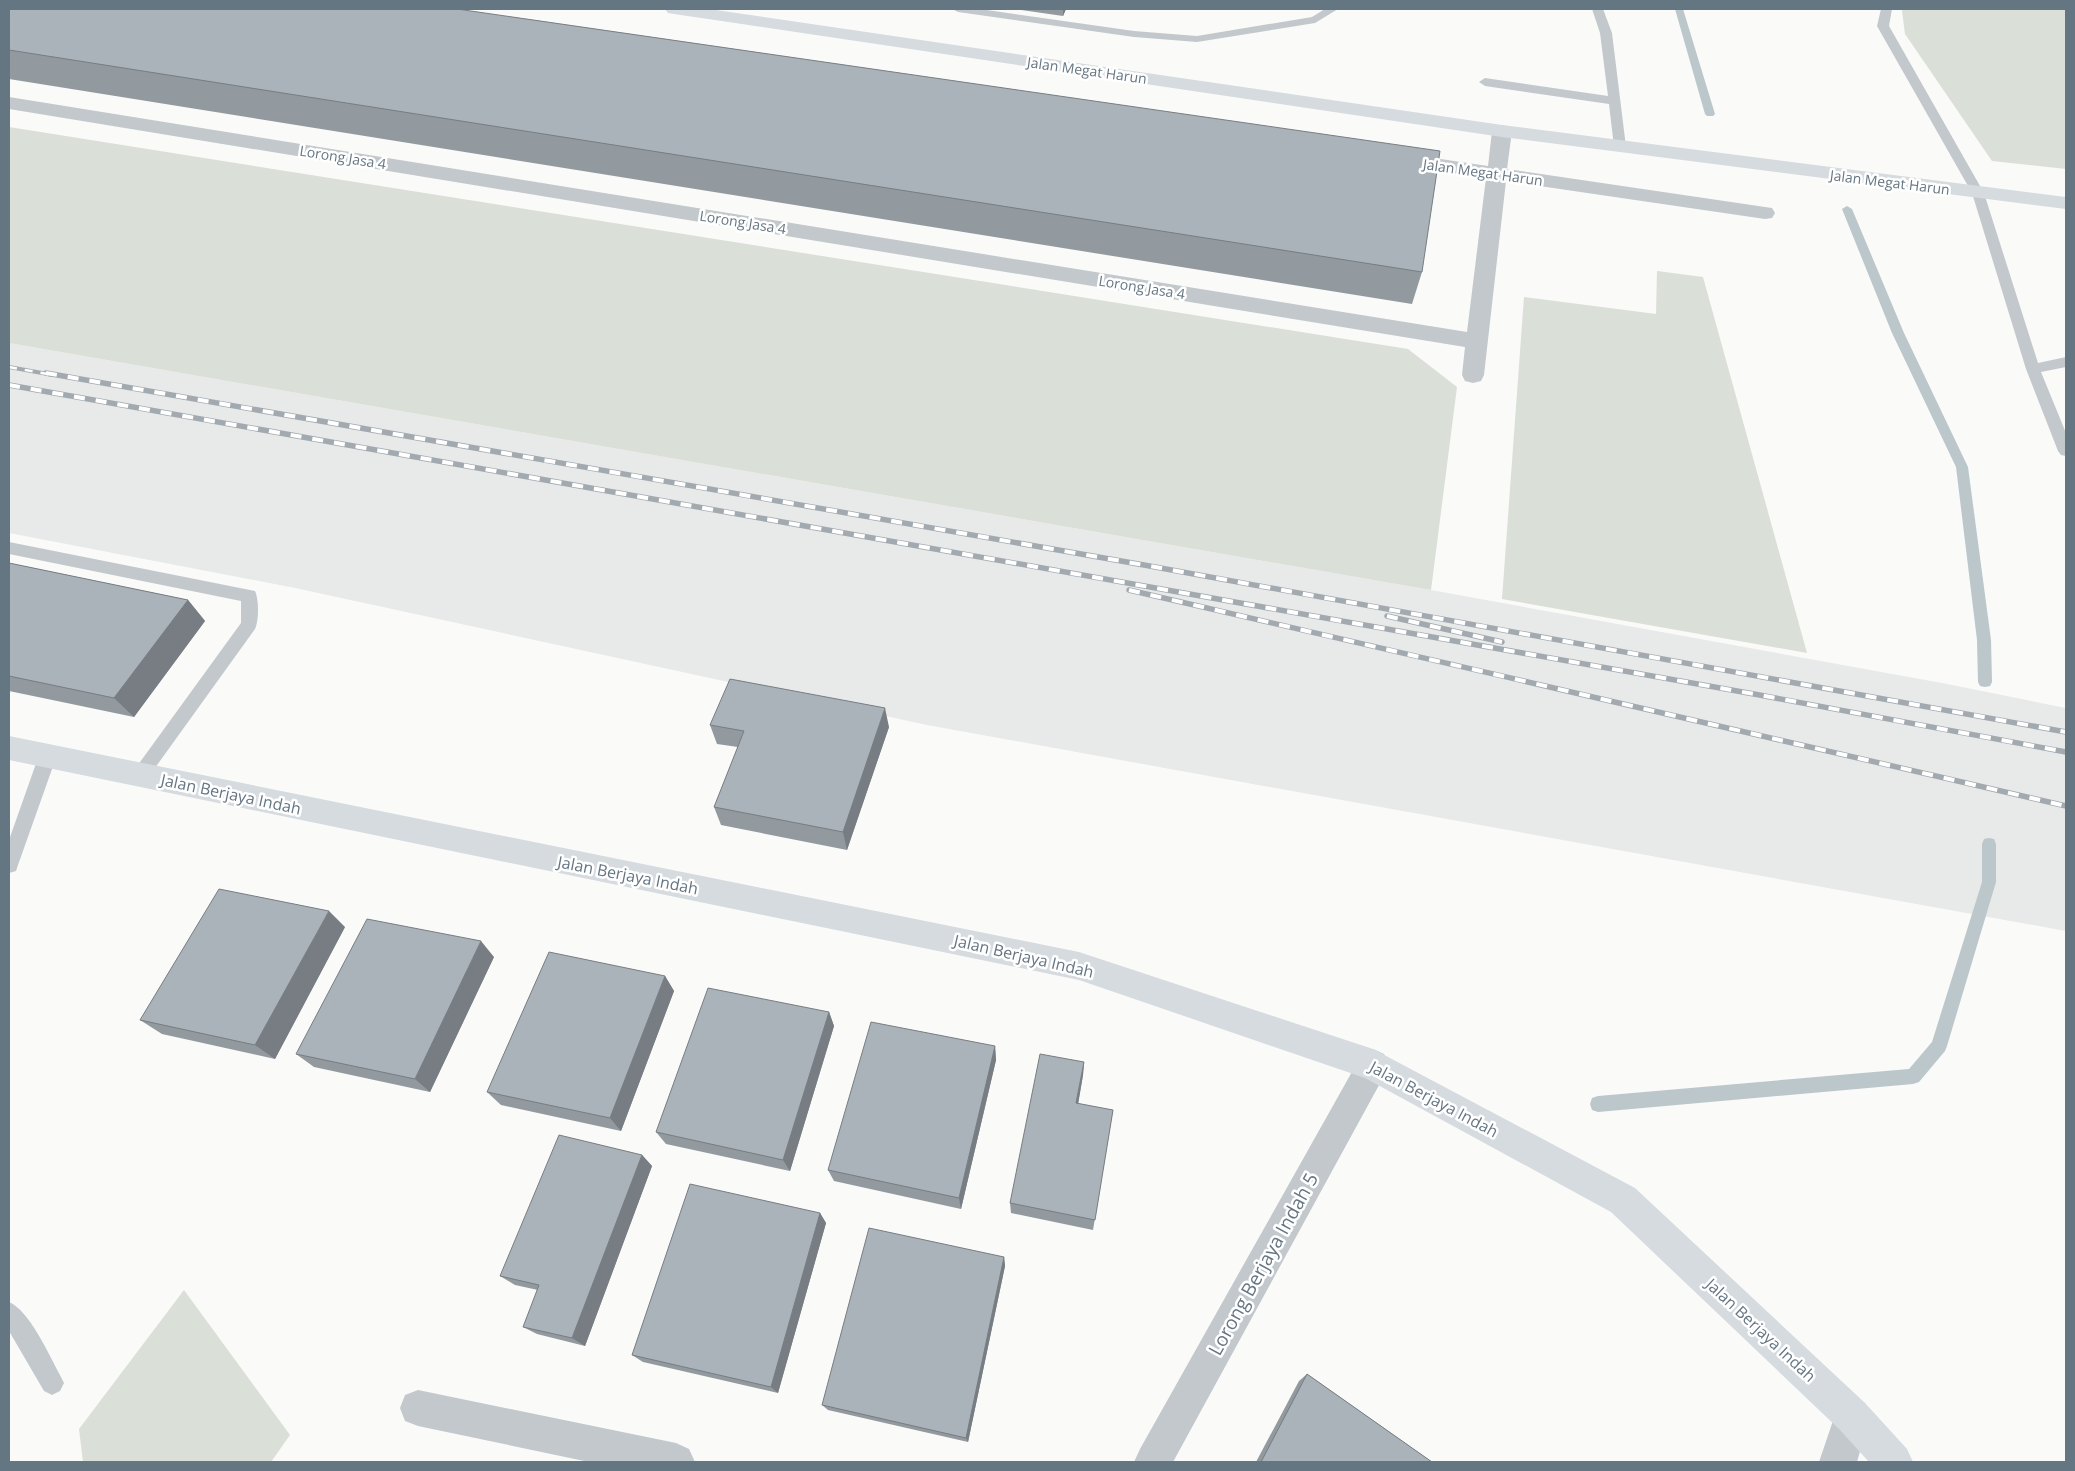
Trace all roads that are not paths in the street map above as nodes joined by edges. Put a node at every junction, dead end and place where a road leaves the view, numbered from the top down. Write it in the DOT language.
graph roads {
  1 [pos="674,9"];
  2 [pos="958,9"];
  3 [pos="1332,9"];
  4 [pos="1598,9"];
  5 [pos="1886,9"];
  6 [pos="1485,82"];
  7 [pos="1614,101"];
  8 [pos="9,103"];
  9 [pos="1502,131"];
  10 [pos="1620,147"];
  11 [pos="1378,156"];
  12 [pos="1497,174"];
  13 [pos="1978,193"];
  14 [pos="2066,203"];
  15 [pos="1765,213"];
  16 [pos="1477,341"];
  17 [pos="2066,362"];
  18 [pos="2033,369"];
  19 [pos="1473,375"];
  20 [pos="2066,451"];
  21 [pos="9,548"];
  22 [pos="9,748"];
  23 [pos="48,755"];
  24 [pos="141,774"];
  25 [pos="9,865"];
  26 [pos="1374,1065"];
  27 [pos="9,1313"];
  28 [pos="52,1383"];
  29 [pos="418,1408"];
  30 [pos="1852,1416"];
  31 [pos="676,1462"];
  32 [pos="1153,1462"];
  33 [pos="1838,1462"];
  34 [pos="1894,1462"];
  1 -- 9 [label="street, Jalan Megat Harun"];
  2 -- 3 [label="lane"];
  4 -- 7 [label="lane"];
  5 -- 13 [label="lane"];
  6 -- 7 [label="lane"];
  7 -- 10 [label="lane"];
  8 -- 16 [label="street, Lorong Jasa 4"];
  9 -- 10 [label="street, Jalan Megat Harun"];
  9 -- 12 [label="street"];
  10 -- 13 [label="street, Jalan Megat Harun"];
  11 -- 12 [label="street, Jalan Megat Harun"];
  12 -- 15 [label="street, Jalan Megat Harun"];
  12 -- 16 [label="street"];
  13 -- 14 [label="street, Jalan Megat Harun"];
  13 -- 18 [label="lane"];
  16 -- 19 [label="street"];
  17 -- 18 [label="lane"];
  18 -- 20 [label="lane"];
  21 -- 24 [label="lane"];
  22 -- 23 [label="street, Jalan Berjaya Indah"];
  23 -- 24 [label="street, Jalan Berjaya Indah"];
  23 -- 25 [label="lane"];
  24 -- 26 [label="street, Jalan Berjaya Indah"];
  26 -- 30 [label="street, Jalan Berjaya Indah"];
  26 -- 32 [label="street, Lorong Berjaya Indah 5"];
  27 -- 28 [label="lane"];
  29 -- 31 [label="street"];
  30 -- 33 [label="street"];
  30 -- 34 [label="street, Jalan Berjaya Indah"];
}
